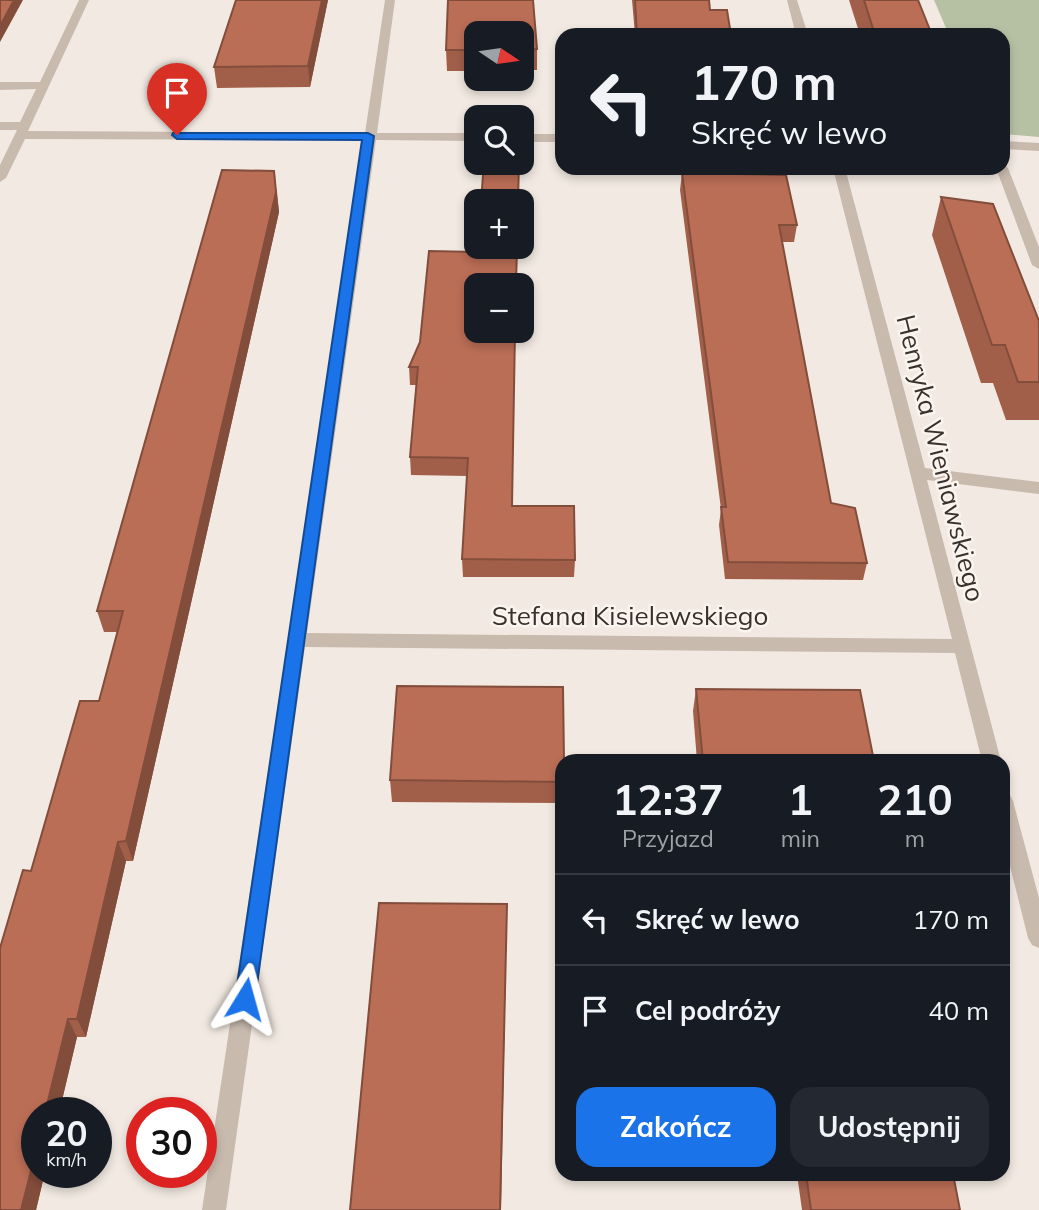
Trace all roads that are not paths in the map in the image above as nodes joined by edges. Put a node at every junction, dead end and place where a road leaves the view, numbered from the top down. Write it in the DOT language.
graph roads {
  1 [pos="84,0"];
  2 [pos="390,0"];
  3 [pos="792,0"];
  4 [pos="800,28"];
  5 [pos="44,85"];
  6 [pos="0,86"];
  7 [pos="0,126"];
  8 [pos="23,131"];
  9 [pos="368,136"];
  10 [pos="464,137"];
  11 [pos="534,138"];
  12 [pos="555,138"];
  13 [pos="1010,145"];
  14 [pos="1039,147"];
  15 [pos="841,175"];
  16 [pos="1005,175"];
  17 [pos="0,178"];
  18 [pos="1039,265"];
  19 [pos="917,472"];
  20 [pos="1039,488"];
  21 [pos="298,640"];
  22 [pos="962,646"];
  23 [pos="990,754"];
  24 [pos="1010,828"];
  25 [pos="1039,938"];
  26 [pos="214,1210"];
  1 -- 5 [label="street"];
  2 -- 9 [label="street"];
  3 -- 4 [label="street"];
  5 -- 6 [label="street"];
  5 -- 8 [label="street"];
  7 -- 8 [label="street"];
  8 -- 9 [label="street"];
  8 -- 17 [label="street"];
  9 -- 10 [label="street"];
  9 -- 21 [label="street"];
  11 -- 12 [label="street"];
  13 -- 14 [label="street"];
  15 -- 19 [label="street, Henryka Wieniawskiego"];
  16 -- 18 [label="street"];
  19 -- 20 [label="street"];
  19 -- 22 [label="street, Henryka Wieniawskiego"];
  21 -- 22 [label="street, Stefana Kisielewskiego"];
  21 -- 26 [label="street"];
  22 -- 23 [label="street, Henryka Wieniawskiego"];
  24 -- 25 [label="street"];
}
